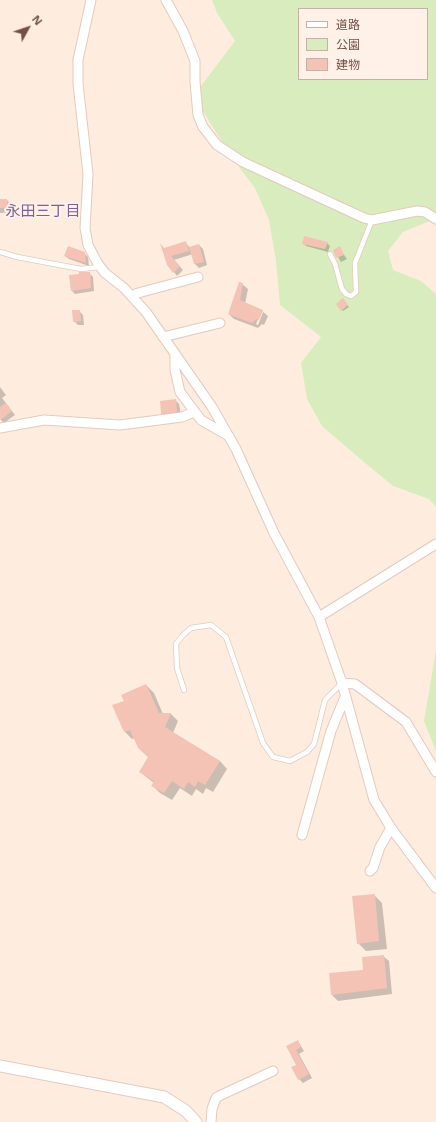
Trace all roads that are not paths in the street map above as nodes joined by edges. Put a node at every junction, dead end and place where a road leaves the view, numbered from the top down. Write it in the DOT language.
graph roads {
  1 [pos="91,0"];
  2 [pos="166,0"];
  3 [pos="436,219"];
  4 [pos="372,220"];
  5 [pos="0,252"];
  6 [pos="330,254"];
  7 [pos="100,267"];
  8 [pos="198,278"];
  9 [pos="132,296"];
  10 [pos="220,323"];
  11 [pos="163,337"];
  12 [pos="175,354"];
  13 [pos="194,412"];
  14 [pos="0,428"];
  15 [pos="229,436"];
  16 [pos="436,544"];
  17 [pos="319,617"];
  18 [pos="342,684"];
  19 [pos="184,690"];
  20 [pos="345,697"];
  21 [pos="436,772"];
  22 [pos="391,828"];
  23 [pos="302,835"];
  24 [pos="370,871"];
  25 [pos="436,888"];
  26 [pos="0,1066"];
  27 [pos="273,1071"];
  28 [pos="196,1122"];
  29 [pos="211,1122"];
  1 -- 7 [label="street"];
  2 -- 4 [label="street"];
  3 -- 4 [label="street"];
  4 -- 6 [label="lane"];
  5 -- 7 [label="lane"];
  7 -- 9 [label="street"];
  8 -- 9 [label="street"];
  9 -- 11 [label="street"];
  10 -- 11 [label="street"];
  11 -- 12 [label="street"];
  12 -- 13 [label="street"];
  12 -- 15 [label="street"];
  13 -- 14 [label="street"];
  13 -- 15 [label="street"];
  15 -- 17 [label="street"];
  16 -- 17 [label="street"];
  17 -- 18 [label="street"];
  18 -- 19 [label="lane"];
  18 -- 20 [label="street"];
  18 -- 21 [label="street"];
  20 -- 22 [label="street"];
  20 -- 23 [label="street"];
  22 -- 24 [label="street"];
  22 -- 25 [label="street"];
  26 -- 28 [label="street"];
  27 -- 29 [label="street"];
}
